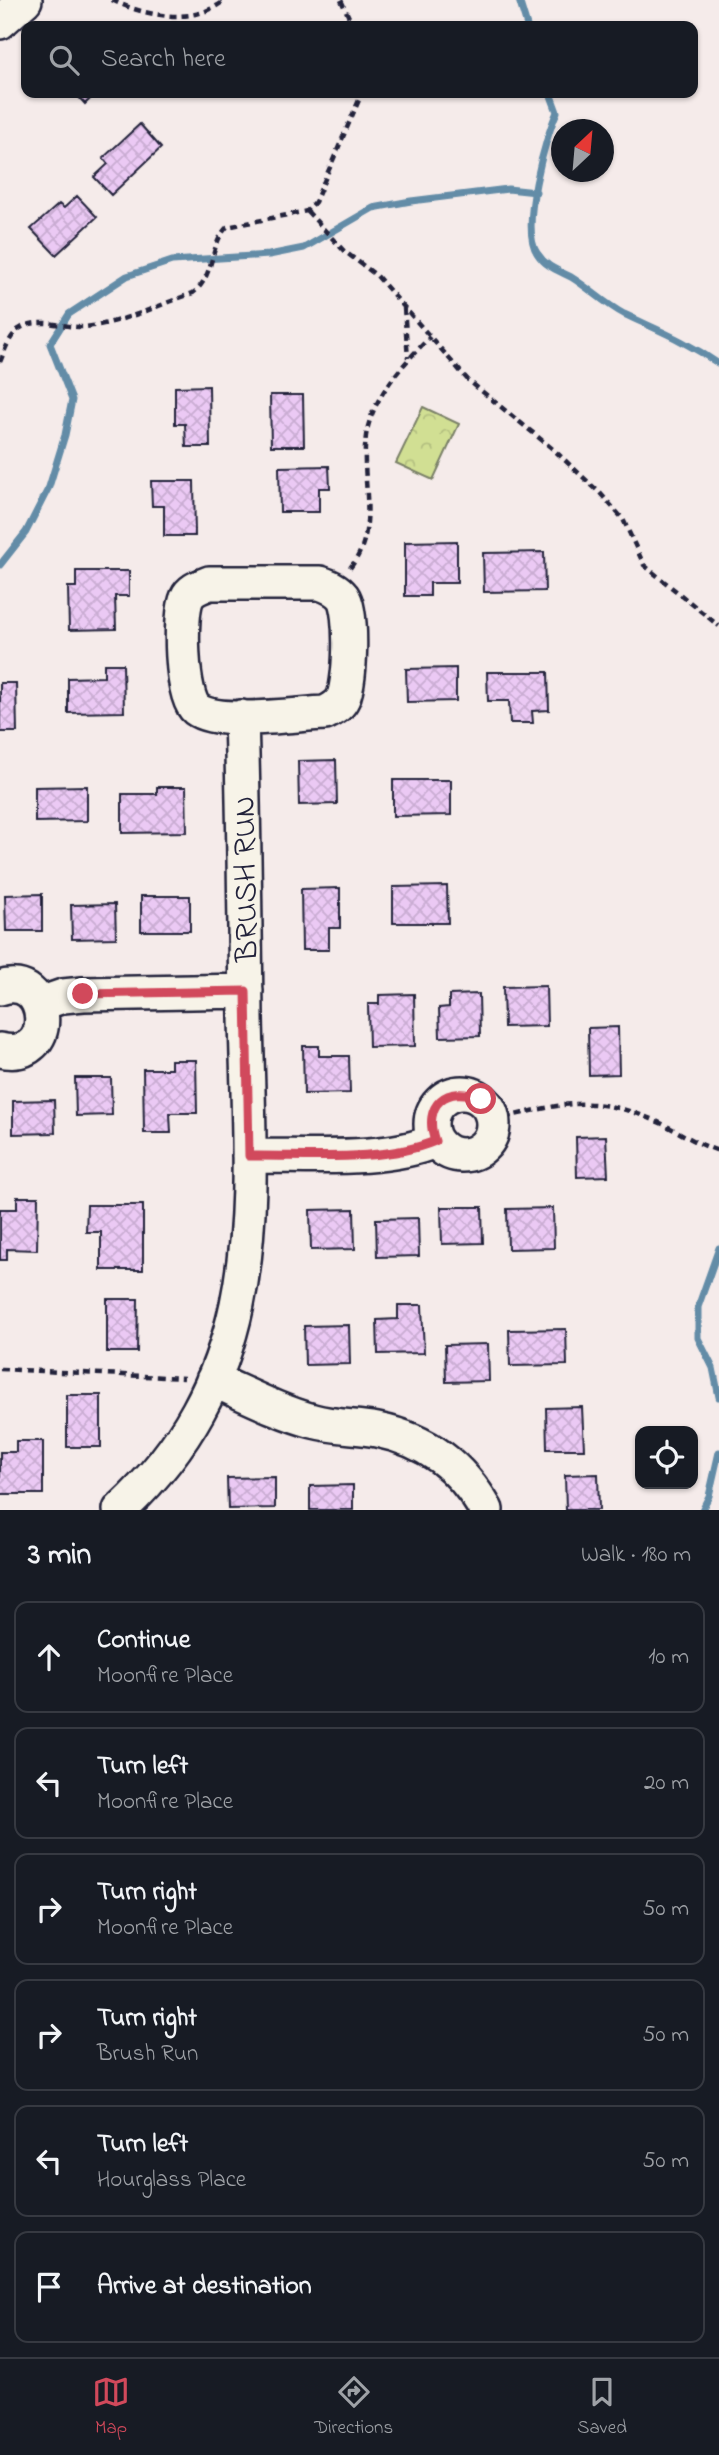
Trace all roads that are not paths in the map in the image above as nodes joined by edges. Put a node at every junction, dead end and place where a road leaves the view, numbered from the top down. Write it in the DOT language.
graph roads {
  1 [pos="24,0"];
  2 [pos="0,22"];
  3 [pos="241,717"];
  4 [pos="0,988"];
  5 [pos="246,991"];
  6 [pos="40,1004"];
  7 [pos="0,1050"];
  8 [pos="435,1141"];
  9 [pos="249,1156"];
  10 [pos="213,1380"];
  11 [pos="120,1510"];
  12 [pos="486,1510"];
  1 -- 2 [label="street"];
  3 -- 3 [label="street"];
  3 -- 5 [label="street, BRUSH RUN"];
  4 -- 6 [label="street"];
  5 -- 6 [label="street"];
  5 -- 9 [label="street, BRUSH RUN"];
  6 -- 7 [label="street"];
  8 -- 8 [label="street"];
  8 -- 9 [label="street"];
  9 -- 10 [label="street, BRUSH RUN"];
  10 -- 11 [label="street, BRUSH RUN"];
  10 -- 12 [label="street"];
}
